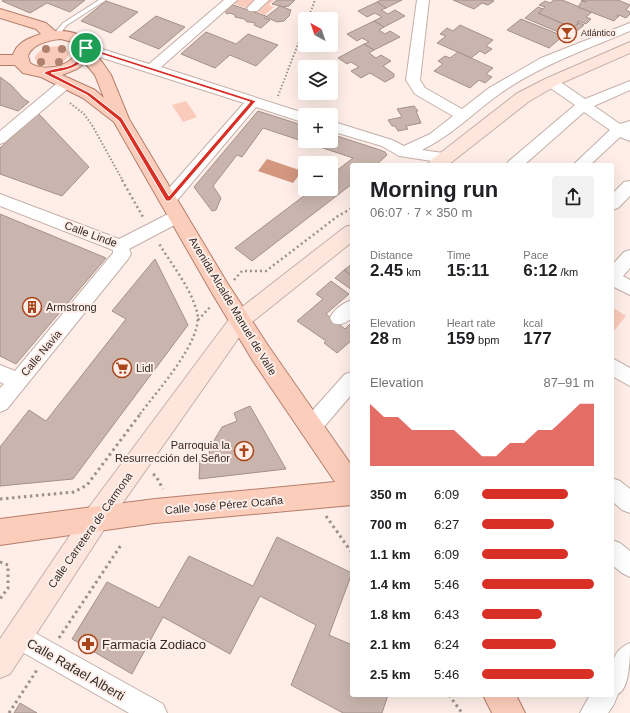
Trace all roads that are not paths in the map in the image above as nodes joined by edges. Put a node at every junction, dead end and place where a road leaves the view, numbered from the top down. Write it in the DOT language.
graph roads {
  1 [pos="103,0"];
  2 [pos="231,0"];
  3 [pos="263,0"];
  4 [pos="423,0"];
  5 [pos="253,8"];
  6 [pos="0,12"];
  7 [pos="630,27"];
  8 [pos="54,36"];
  9 [pos="630,47"];
  10 [pos="85,51"];
  11 [pos="0,60"];
  12 [pos="20,60"];
  13 [pos="152,69"];
  14 [pos="46,73"];
  15 [pos="551,82"];
  16 [pos="630,85"];
  17 [pos="65,91"];
  18 [pos="253,101"];
  19 [pos="584,105"];
  20 [pos="463,115"];
  21 [pos="298,116"];
  22 [pos="121,120"];
  23 [pos="6,126"];
  24 [pos="338,128"];
  25 [pos="626,130"];
  26 [pos="0,139"];
  27 [pos="408,159"];
  28 [pos="441,161"];
  29 [pos="516,163"];
  30 [pos="584,163"];
  31 [pos="630,186"];
  32 [pos="0,200"];
  33 [pos="614,202"];
  34 [pos="173,208"];
  35 [pos="350,234"];
  36 [pos="120,246"];
  37 [pos="630,257"];
  38 [pos="614,275"];
  39 [pos="614,278"];
  40 [pos="630,288"];
  41 [pos="240,320"];
  42 [pos="614,367"];
  43 [pos="0,373"];
  44 [pos="630,378"];
  45 [pos="18,381"];
  46 [pos="350,382"];
  47 [pos="0,402"];
  48 [pos="310,428"];
  49 [pos="350,485"];
  50 [pos="614,490"];
  51 [pos="350,493"];
  52 [pos="630,502"];
  53 [pos="96,519"];
  54 [pos="0,532"];
  55 [pos="614,553"];
  56 [pos="630,565"];
  57 [pos="19,636"];
  58 [pos="630,655"];
  59 [pos="0,664"];
  60 [pos="614,681"];
  61 [pos="499,697"];
  62 [pos="604,697"];
  63 [pos="154,713"];
  64 [pos="510,713"];
  65 [pos="594,713"];
  1 -- 8 [label="lane"];
  2 -- 13 [label="street"];
  3 -- 5 [label="street"];
  4 -- 20 [label="street"];
  6 -- 8 [label="main road"];
  7 -- 20 [label="street"];
  8 -- 10 [label="main road, Avenida Alcalde Manuel de Valle"];
  8 -- 12 [label="main road"];
  9 -- 15 [label="main road"];
  10 -- 13 [label="street"];
  10 -- 14 [label="main road"];
  10 -- 22 [label="main road, Avenida Alcalde Manuel de Valle"];
  11 -- 12 [label="main road"];
  12 -- 14 [label="main road, Avenida Alcalde Manuel de Valle"];
  13 -- 18 [label="street"];
  14 -- 17 [label="main road, Avenida Alcalde Manuel de Valle"];
  15 -- 19 [label="street"];
  15 -- 28 [label="main road"];
  16 -- 19 [label="street"];
  17 -- 22 [label="main road, Avenida Alcalde Manuel de Valle"];
  17 -- 23 [label="street"];
  18 -- 21 [label="street"];
  18 -- 34 [label="street"];
  19 -- 25 [label="street"];
  19 -- 29 [label="street"];
  20 -- 27 [label="street"];
  22 -- 34 [label="main road, Avenida Alcalde Manuel de Valle"];
  23 -- 26 [label="street"];
  24 -- 27 [label="street"];
  25 -- 30 [label="street"];
  27 -- 28 [label="street"];
  31 -- 33 [label="street"];
  32 -- 36 [label="street, Calle Linde"];
  34 -- 36 [label="street, Calle Linde"];
  34 -- 41 [label="main road, Avenida Alcalde Manuel de Valle"];
  35 -- 41 [label="main road, Calle Carretera de Carmona"];
  36 -- 45 [label="street, Calle Navia"];
  37 -- 38 [label="street"];
  39 -- 40 [label="street"];
  41 -- 48 [label="main road, Avenida Alcalde Manuel de Valle"];
  41 -- 53 [label="main road, Calle Carretera de Carmona"];
  42 -- 44 [label="street"];
  43 -- 45 [label="street"];
  45 -- 47 [label="street, Calle Navia"];
  46 -- 48 [label="street"];
  48 -- 49 [label="main road, Avenida Alcalde Manuel de Valle"];
  50 -- 52 [label="street"];
  51 -- 53 [label="main road, Calle José Pérez Ocaña"];
  53 -- 54 [label="main road, Calle José Pérez Ocaña"];
  53 -- 57 [label="main road, Calle Carretera de Carmona"];
  55 -- 56 [label="street"];
  57 -- 59 [label="main road, Calle Carretera de Carmona"];
  57 -- 63 [label="street, Calle Rafael Alberti"];
  58 -- 60 [label="street"];
  61 -- 64 [label="main road"];
  62 -- 65 [label="street"];
}
